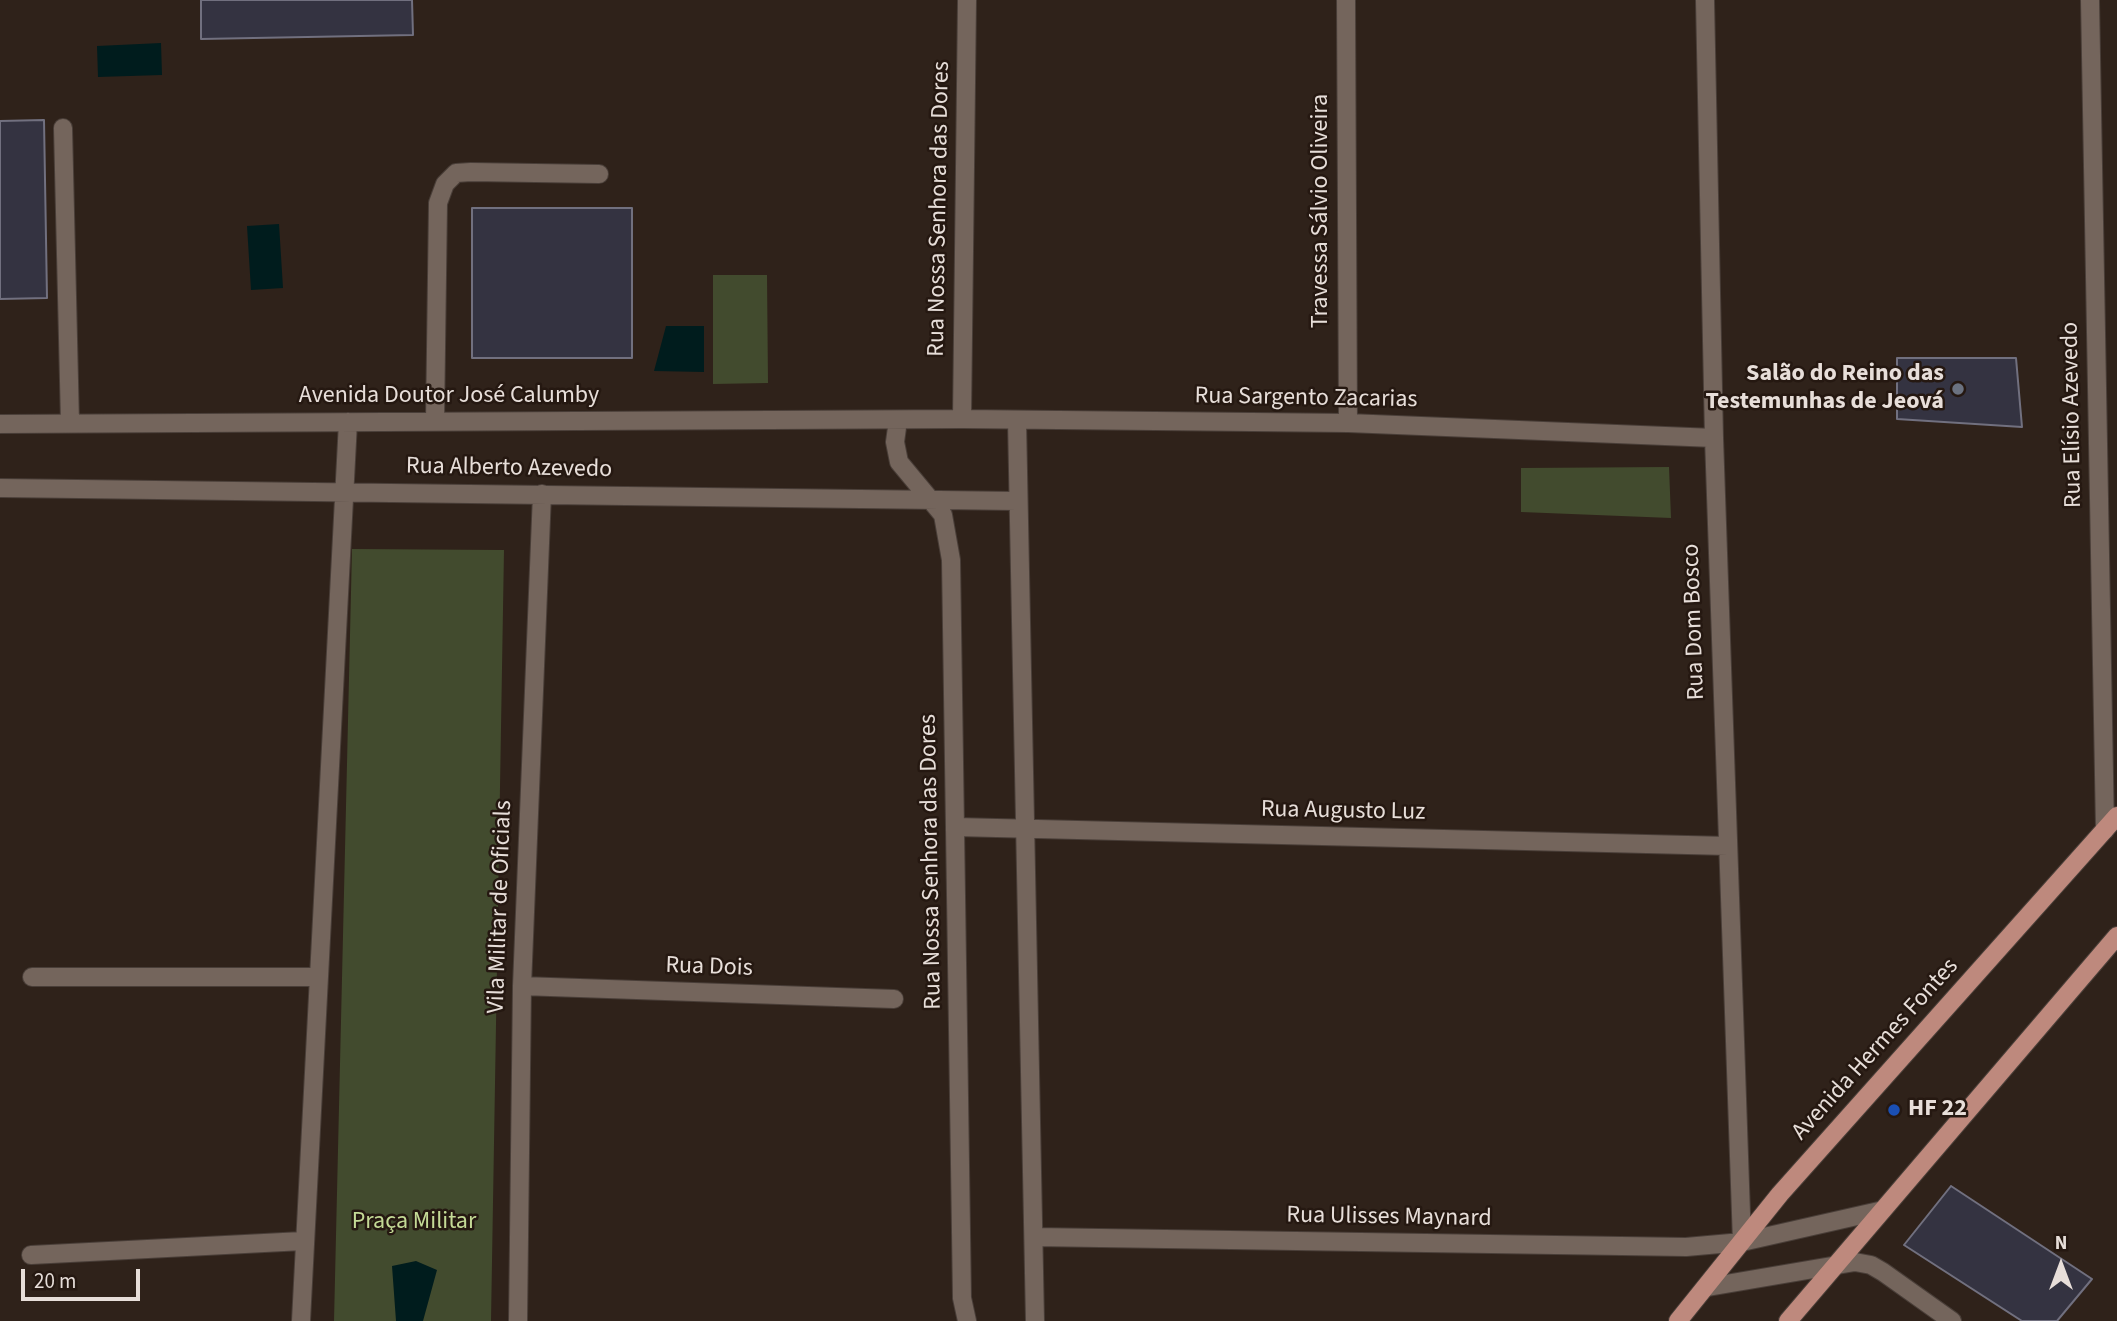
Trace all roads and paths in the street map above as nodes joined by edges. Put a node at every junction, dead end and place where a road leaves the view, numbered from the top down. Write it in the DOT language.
graph roads {
  1 [pos="967,0"];
  2 [pos="1346,0"];
  3 [pos="1705,0"];
  4 [pos="2090,0"];
  5 [pos="63,128"];
  6 [pos="599,174"];
  7 [pos="961,419"];
  8 [pos="898,420"];
  9 [pos="435,421"];
  10 [pos="1017,421"];
  11 [pos="348,422"];
  12 [pos="1348,423"];
  13 [pos="0,424"];
  14 [pos="70,424"];
  15 [pos="1714,438"];
  16 [pos="0,488"];
  17 [pos="344,492"];
  18 [pos="542,494"];
  19 [pos="933,500"];
  20 [pos="1017,501"];
  21 [pos="2117,816"];
  22 [pos="956,827"];
  23 [pos="1024,828"];
  24 [pos="2105,830"];
  25 [pos="1728,846"];
  26 [pos="2117,936"];
  27 [pos="32,977"];
  28 [pos="317,977"];
  29 [pos="522,986"];
  30 [pos="894,999"];
  31 [pos="1879,1211"];
  32 [pos="1035,1237"];
  33 [pos="303,1241"];
  34 [pos="1742,1242"];
  35 [pos="31,1255"];
  36 [pos="1837,1264"];
  37 [pos="1708,1287"];
  38 [pos="300,1321"];
  39 [pos="518,1321"];
  40 [pos="967,1321"];
  41 [pos="1035,1321"];
  42 [pos="1678,1321"];
  43 [pos="1788,1321"];
  44 [pos="1952,1321"];
  1 -- 7 [label="street, Rua Nossa Senhora das Dores"];
  2 -- 12 [label="street, Travessa Sálvio Oliveira"];
  3 -- 15 [label="street, Rua Dom Bosco"];
  4 -- 24 [label="street, Rua Elísio Azevedo"];
  5 -- 14 [label="street"];
  6 -- 9 [label="street"];
  7 -- 8 [label="street, Rua Sargento Zacarias"];
  7 -- 10 [label="street, Rua Sargento Zacarias"];
  8 -- 9 [label="street, Avenida Doutor José Calumby"];
  8 -- 19 [label="street, Rua Nossa Senhora das Dores"];
  9 -- 11 [label="street, Avenida Doutor José Calumby"];
  10 -- 12 [label="street, Rua Sargento Zacarias"];
  10 -- 20 [label="street"];
  11 -- 14 [label="street, Avenida Doutor José Calumby"];
  11 -- 17 [label="street"];
  12 -- 15 [label="street, Rua Sargento Zacarias"];
  13 -- 14 [label="street, Avenida Doutor José Calumby"];
  15 -- 25 [label="street, Rua Dom Bosco"];
  16 -- 17 [label="street, Rua Alberto Azevedo"];
  17 -- 18 [label="street, Rua Alberto Azevedo"];
  17 -- 28 [label="street"];
  18 -- 19 [label="street, Rua Alberto Azevedo"];
  18 -- 29 [label="street, Vila Militar de Oficials"];
  19 -- 20 [label="street, Rua Alberto Azevedo"];
  19 -- 22 [label="street, Rua Nossa Senhora das Dores"];
  20 -- 23 [label="street"];
  21 -- 24 [label="main road, Avenida Hermes Fontes"];
  22 -- 23 [label="street, Rua Augusto Luz"];
  22 -- 40 [label="street, Rua Nossa Senhora das Dores"];
  23 -- 25 [label="street, Rua Augusto Luz"];
  23 -- 32 [label="street"];
  24 -- 34 [label="main road, Avenida Hermes Fontes"];
  25 -- 34 [label="street, Rua Dom Bosco"];
  26 -- 31 [label="main road"];
  27 -- 28 [label="street"];
  28 -- 33 [label="street"];
  29 -- 30 [label="street, Rua Dois"];
  29 -- 39 [label="street, Vila Militar de Oficials"];
  31 -- 34 [label="street, Rua Ulisses Maynard"];
  31 -- 36 [label="main road"];
  32 -- 34 [label="street, Rua Ulisses Maynard"];
  32 -- 41 [label="street"];
  33 -- 35 [label="street"];
  33 -- 38 [label="street"];
  34 -- 37 [label="main road, Avenida Hermes Fontes"];
  36 -- 37 [label="street"];
  36 -- 43 [label="main road"];
  36 -- 44 [label="street"];
  37 -- 42 [label="main road, Avenida Hermes Fontes"];
}
